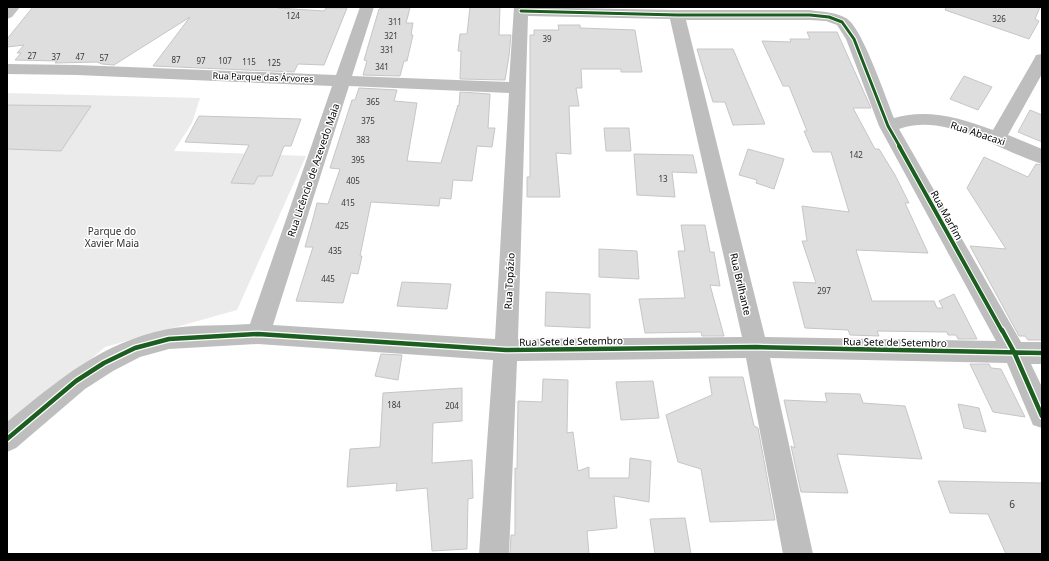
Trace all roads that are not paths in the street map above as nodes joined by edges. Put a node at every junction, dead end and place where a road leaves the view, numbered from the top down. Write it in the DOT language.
graph roads {
  1 [pos="13,7"];
  2 [pos="367,7"];
  3 [pos="521,9"];
  4 [pos="7,14"];
  5 [pos="677,15"];
  6 [pos="1042,59"];
  7 [pos="7,69"];
  8 [pos="344,80"];
  9 [pos="518,88"];
  10 [pos="888,126"];
  11 [pos="997,139"];
  12 [pos="1042,157"];
  13 [pos="258,334"];
  14 [pos="756,347"];
  15 [pos="506,350"];
  16 [pos="1014,352"];
  17 [pos="1042,352"];
  18 [pos="1042,416"];
  19 [pos="7,439"];
  20 [pos="494,554"];
  21 [pos="798,554"];
  1 -- 4 [label="street"];
  2 -- 8 [label="street, Rua Licêncio de Azevedo Maia"];
  3 -- 5 [label="street"];
  3 -- 9 [label="street, Rua Topázio"];
  5 -- 10 [label="street, Rua Marfim"];
  5 -- 14 [label="street, Rua Brilhante"];
  6 -- 11 [label="street"];
  7 -- 8 [label="street, Rua Parque das Árvores"];
  8 -- 9 [label="street, Rua Parque das Árvores"];
  8 -- 13 [label="street, Rua Licêncio de Azevedo Maia"];
  9 -- 15 [label="street, Rua Topázio"];
  10 -- 11 [label="street, Rua Abacaxi"];
  10 -- 16 [label="street, Rua Marfim"];
  11 -- 12 [label="street, Rua Abacaxi"];
  13 -- 15 [label="street, Rua Sete de Setembro"];
  13 -- 19 [label="street, Rua Sete de Setembro"];
  14 -- 15 [label="street, Rua Sete de Setembro"];
  14 -- 16 [label="street, Rua Sete de Setembro"];
  14 -- 21 [label="street, Rua Brilhante"];
  15 -- 20 [label="street, Rua Topázio"];
  16 -- 17 [label="street, Rua Sete de Setembro"];
  16 -- 18 [label="street, Rua Marfim"];
}
